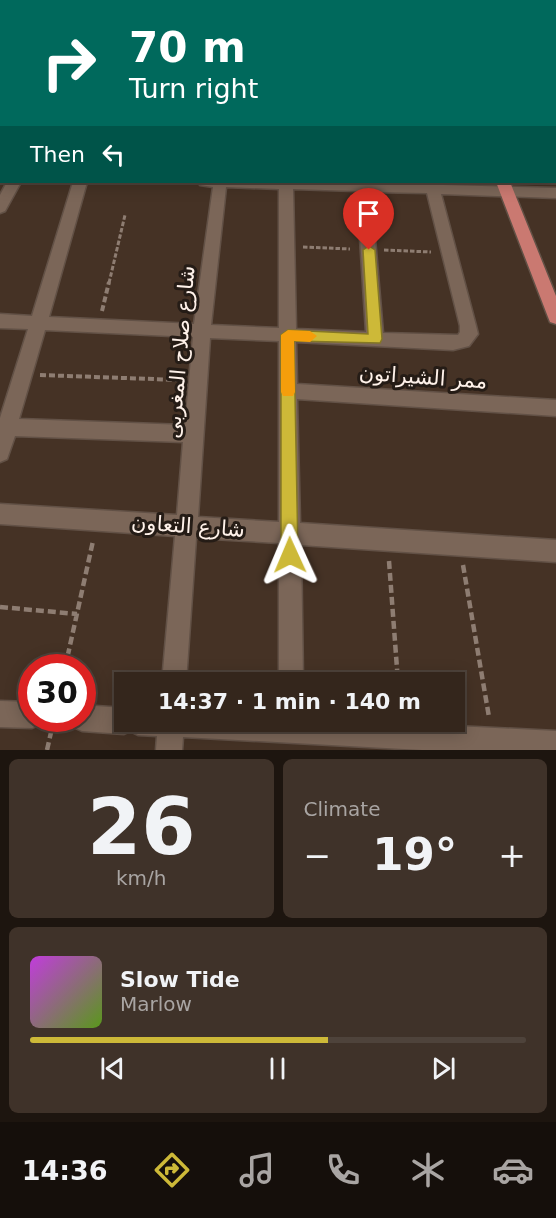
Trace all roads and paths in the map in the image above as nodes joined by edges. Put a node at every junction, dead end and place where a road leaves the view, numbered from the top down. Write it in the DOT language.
graph roads {
  1 [pos="13,183"];
  2 [pos="80,183"];
  3 [pos="220,183"];
  4 [pos="270,183"];
  5 [pos="286,184"];
  6 [pos="359,185"];
  7 [pos="505,186"];
  8 [pos="433,189"];
  9 [pos="556,193"];
  10 [pos="0,208"];
  11 [pos="125,215"];
  12 [pos="556,317"];
  13 [pos="0,321"];
  14 [pos="38,323"];
  15 [pos="98,326"];
  16 [pos="202,331"];
  17 [pos="288,335"];
  18 [pos="375,339"];
  19 [pos="23,374"];
  20 [pos="199,381"];
  21 [pos="288,391"];
  22 [pos="556,408"];
  23 [pos="4,427"];
  24 [pos="195,434"];
  25 [pos="0,453"];
  26 [pos="0,513"];
  27 [pos="98,520"];
  28 [pos="187,526"];
  29 [pos="289,533"];
  30 [pos="387,540"];
  31 [pos="459,545"];
  32 [pos="556,551"];
  33 [pos="0,607"];
  34 [pos="77,614"];
  35 [pos="68,654"];
  36 [pos="175,672"];
  37 [pos="291,672"];
  38 [pos="397,672"];
  39 [pos="0,714"];
  40 [pos="18,715"];
  41 [pos="96,719"];
  42 [pos="114,720"];
  43 [pos="51,732"];
  44 [pos="170,732"];
  45 [pos="372,732"];
  46 [pos="493,741"];
  47 [pos="556,744"];
  48 [pos="47,750"];
  49 [pos="168,750"];
  1 -- 10 [label="street"];
  2 -- 14 [label="street"];
  3 -- 16 [label="street, شارع صلاح المغربى"];
  4 -- 5 [label="street"];
  5 -- 6 [label="street"];
  5 -- 17 [label="street"];
  6 -- 8 [label="street"];
  6 -- 18 [label="street"];
  7 -- 8 [label="street"];
  7 -- 9 [label="street"];
  7 -- 12 [label="main road"];
  8 -- 18 [label="street"];
  11 -- 15 [label="path"];
  13 -- 14 [label="street"];
  14 -- 15 [label="street"];
  14 -- 19 [label="street"];
  15 -- 16 [label="street"];
  16 -- 17 [label="street"];
  16 -- 20 [label="street, شارع صلاح المغربى"];
  17 -- 18 [label="street"];
  17 -- 21 [label="street"];
  19 -- 20 [label="path"];
  19 -- 23 [label="street"];
  20 -- 24 [label="street, شارع صلاح المغربى"];
  21 -- 22 [label="street, ممر الشيراتون"];
  21 -- 29 [label="street"];
  23 -- 24 [label="street"];
  23 -- 25 [label="street"];
  24 -- 28 [label="street, شارع صلاح المغربى"];
  26 -- 27 [label="street, شارع التعاون"];
  27 -- 28 [label="street, شارع التعاون"];
  27 -- 34 [label="path"];
  28 -- 29 [label="street, شارع التعاون"];
  28 -- 36 [label="street, شارع صلاح المغربى"];
  29 -- 30 [label="street, شارع التعاون"];
  29 -- 37 [label="street"];
  30 -- 31 [label="street, شارع التعاون"];
  30 -- 38 [label="path"];
  31 -- 32 [label="street, شارع التعاون"];
  31 -- 46 [label="path"];
  33 -- 34 [label="path"];
  34 -- 35 [label="path"];
  39 -- 40 [label="street"];
  41 -- 42 [label="street"];
  43 -- 48 [label="path"];
  44 -- 49 [label="street"];
  45 -- 46 [label="street"];
  46 -- 47 [label="street"];
}
